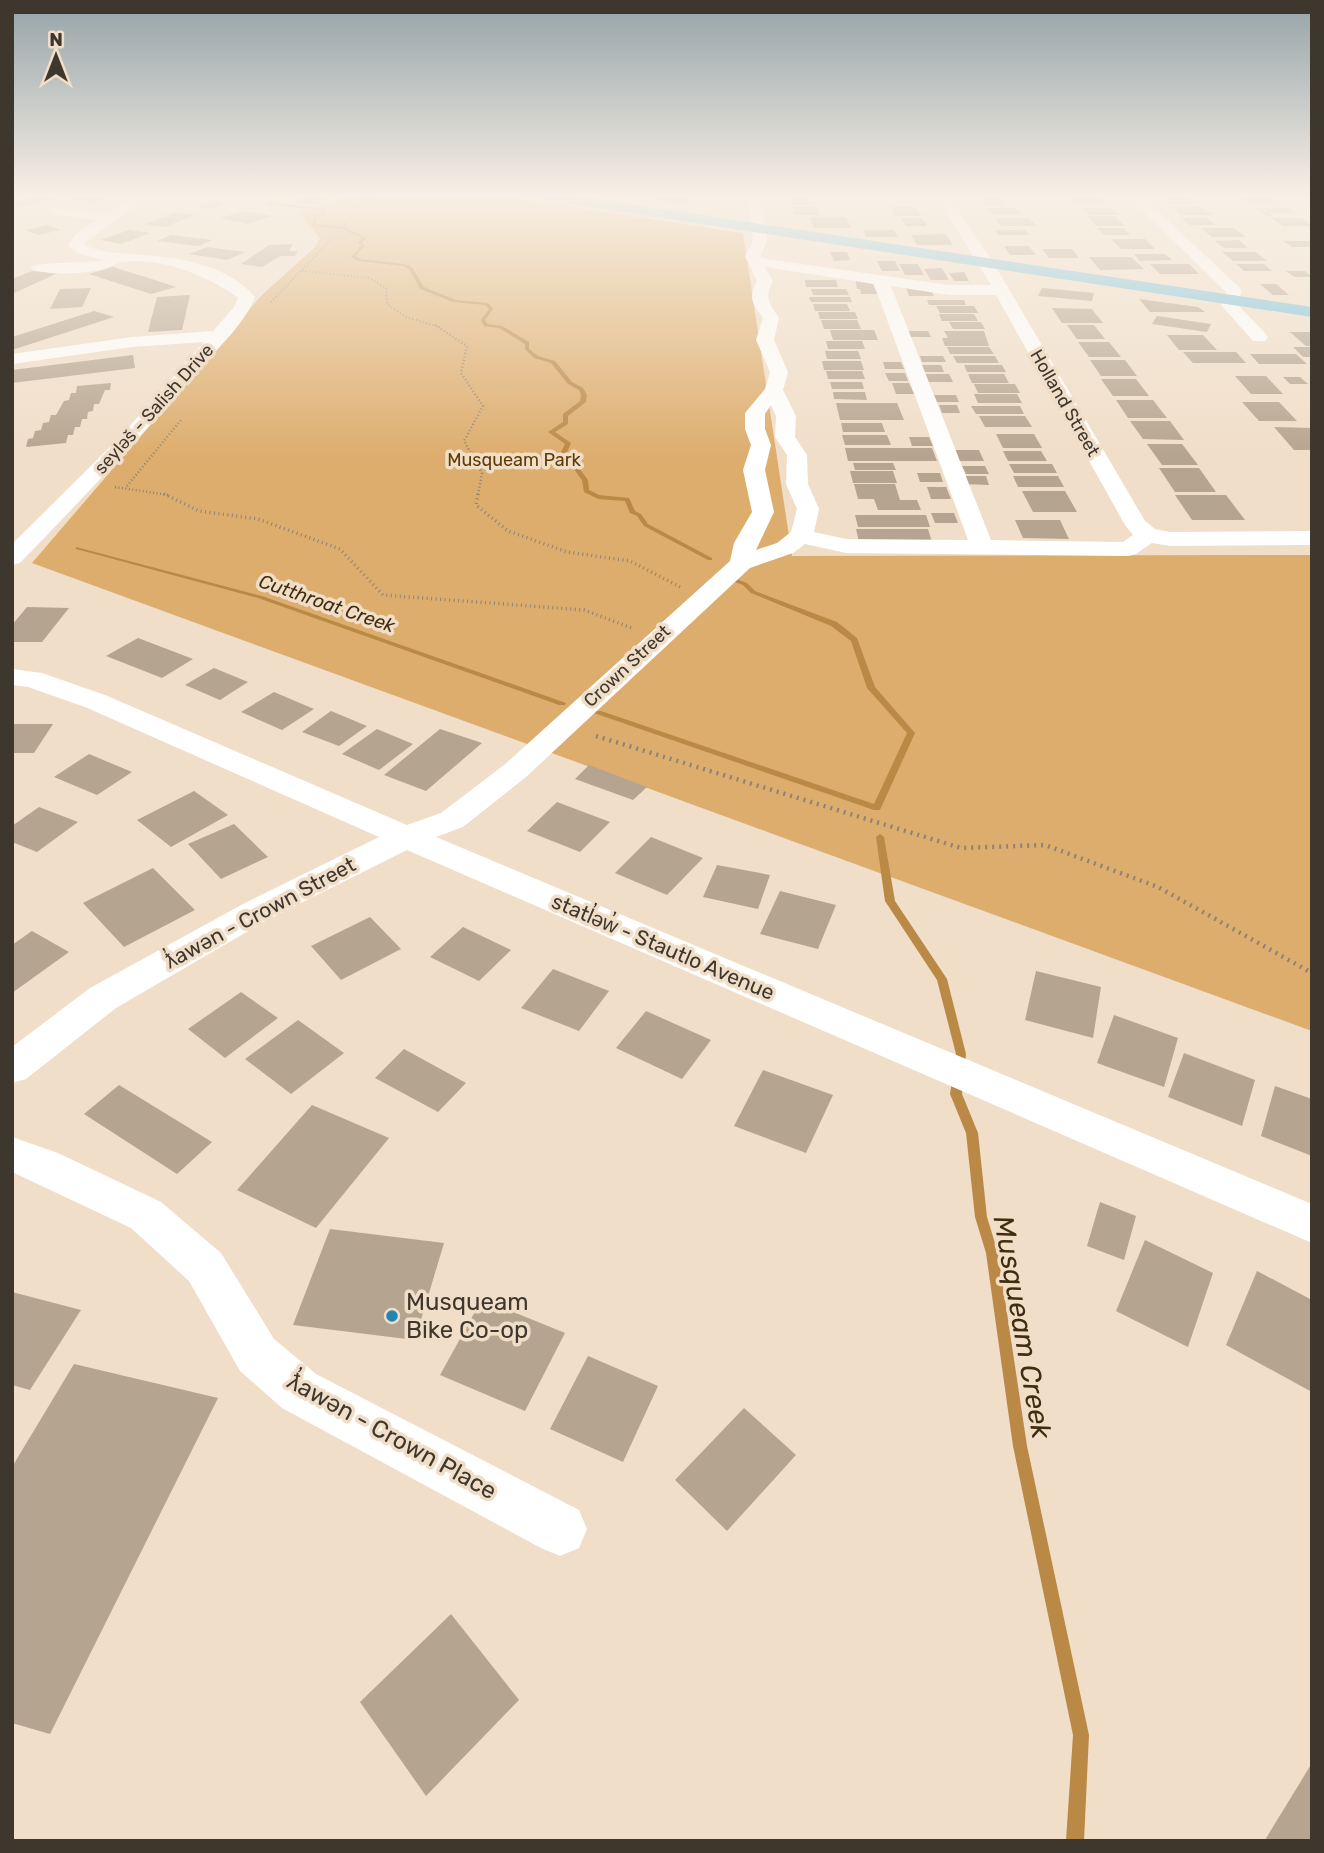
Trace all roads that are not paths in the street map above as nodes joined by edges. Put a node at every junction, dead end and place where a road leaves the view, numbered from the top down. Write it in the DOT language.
graph roads {
  1 [pos="231,282"];
  2 [pos="764,282"];
  3 [pos="881,282"];
  4 [pos="902,282"];
  5 [pos="996,282"];
  6 [pos="1111,282"];
  7 [pos="1225,282"];
  8 [pos="1000,290"];
  9 [pos="1230,300"];
  10 [pos="1312,312"];
  11 [pos="220,335"];
  12 [pos="1259,337"];
  13 [pos="132,342"];
  14 [pos="204,355"];
  15 [pos="12,359"];
  16 [pos="774,390"];
  17 [pos="801,536"];
  18 [pos="1148,536"];
  19 [pos="1312,538"];
  20 [pos="982,547"];
  21 [pos="12,558"];
  22 [pos="742,564"];
  23 [pos="12,677"];
  24 [pos="515,771"];
  25 [pos="406,837"];
  26 [pos="12,1068"];
  27 [pos="12,1154"];
  28 [pos="1312,1224"];
  29 [pos="560,1529"];
  1 -- 11 [label="street, seyləš - Salish Drive"];
  2 -- 16 [label="street"];
  3 -- 20 [label="street"];
  4 -- 8 [label="street"];
  5 -- 8 [label="street, Holland Street"];
  6 -- 9 [label="main road"];
  7 -- 9 [label="street"];
  8 -- 18 [label="street, Holland Street"];
  9 -- 10 [label="main road"];
  9 -- 12 [label="street"];
  11 -- 13 [label="street"];
  11 -- 14 [label="street, seyləš - Salish Drive"];
  13 -- 14 [label="street"];
  13 -- 15 [label="street"];
  14 -- 21 [label="street, seyləš - Salish Drive"];
  16 -- 17 [label="street"];
  16 -- 22 [label="street"];
  17 -- 20 [label="street"];
  17 -- 22 [label="street, Crown Street"];
  18 -- 19 [label="street"];
  18 -- 20 [label="street"];
  22 -- 24 [label="street, Crown Street"];
  23 -- 25 [label="street, statl̓əw̓ - Stautlo Avenue"];
  24 -- 25 [label="street, ƛ̓awən - Crown Street"];
  25 -- 26 [label="street, ƛ̓awən - Crown Street"];
  25 -- 28 [label="street, statl̓əw̓ - Stautlo Avenue"];
  27 -- 29 [label="street, ƛ̓awən - Crown Place"];
}
